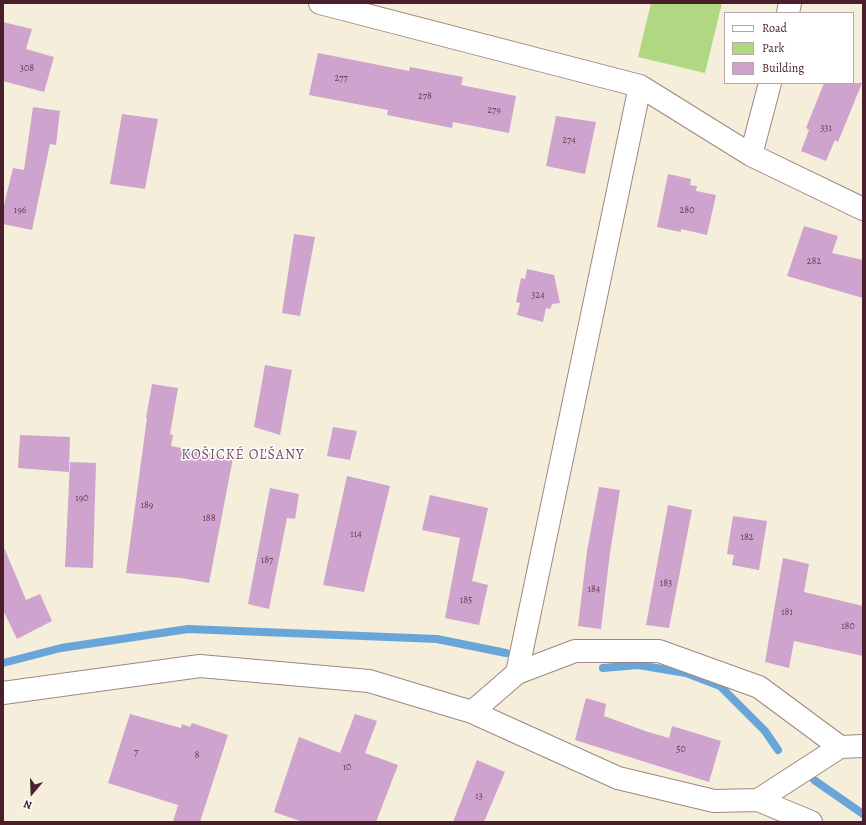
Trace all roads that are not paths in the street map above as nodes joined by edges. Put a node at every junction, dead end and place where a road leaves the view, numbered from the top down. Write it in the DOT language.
graph roads {
  1 [pos="320,3"];
  2 [pos="770,84"];
  3 [pos="640,86"];
  4 [pos="751,155"];
  5 [pos="863,209"];
  6 [pos="517,673"];
  7 [pos="3,693"];
  8 [pos="472,712"];
  9 [pos="863,746"];
  10 [pos="840,747"];
  11 [pos="758,800"];
  12 [pos="811,822"];
  1 -- 3 [label="street"];
  2 -- 4 [label="street"];
  3 -- 4 [label="street"];
  3 -- 6 [label="street"];
  4 -- 5 [label="street"];
  6 -- 8 [label="street"];
  6 -- 10 [label="street"];
  7 -- 8 [label="street"];
  8 -- 11 [label="street"];
  9 -- 10 [label="street"];
  10 -- 11 [label="street"];
  11 -- 12 [label="street"];
}
